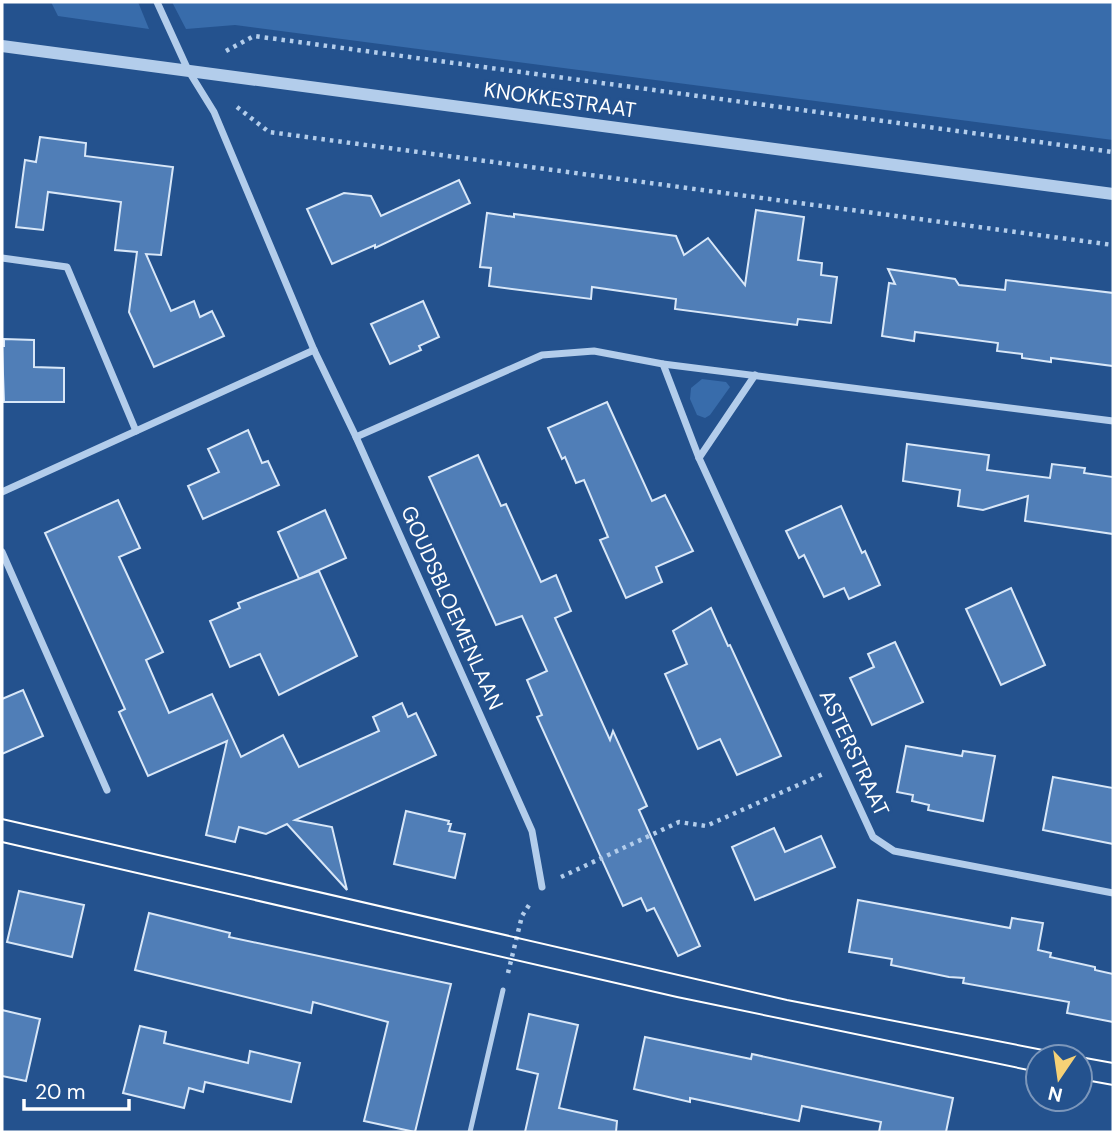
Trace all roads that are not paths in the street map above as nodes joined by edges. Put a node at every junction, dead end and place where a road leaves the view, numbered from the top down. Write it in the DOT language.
graph roads {
  1 [pos="157,2"];
  2 [pos="2,46"];
  3 [pos="188,70"];
  4 [pos="1113,194"];
  5 [pos="2,258"];
  6 [pos="314,350"];
  7 [pos="663,364"];
  8 [pos="755,375"];
  9 [pos="1113,421"];
  10 [pos="136,431"];
  11 [pos="356,437"];
  12 [pos="699,458"];
  13 [pos="2,492"];
  14 [pos="2,552"];
  15 [pos="107,790"];
  16 [pos="541,887"];
  17 [pos="1113,892"];
  18 [pos="503,990"];
  19 [pos="470,1132"];
  1 -- 3 [label="street, GOUDSBLOEMENLAAN"];
  2 -- 3 [label="street, KNOKKESTRAAT"];
  3 -- 4 [label="street, KNOKKESTRAAT"];
  3 -- 6 [label="street, GOUDSBLOEMENLAAN"];
  5 -- 10 [label="street"];
  6 -- 10 [label="street"];
  6 -- 11 [label="street, GOUDSBLOEMENLAAN"];
  7 -- 8 [label="street"];
  7 -- 11 [label="street"];
  7 -- 12 [label="street, ASTERSTRAAT"];
  8 -- 9 [label="street"];
  8 -- 12 [label="street"];
  10 -- 13 [label="street"];
  11 -- 16 [label="street, GOUDSBLOEMENLAAN"];
  12 -- 17 [label="street, ASTERSTRAAT"];
  14 -- 15 [label="street"];
  18 -- 19 [label="lane"];
}
